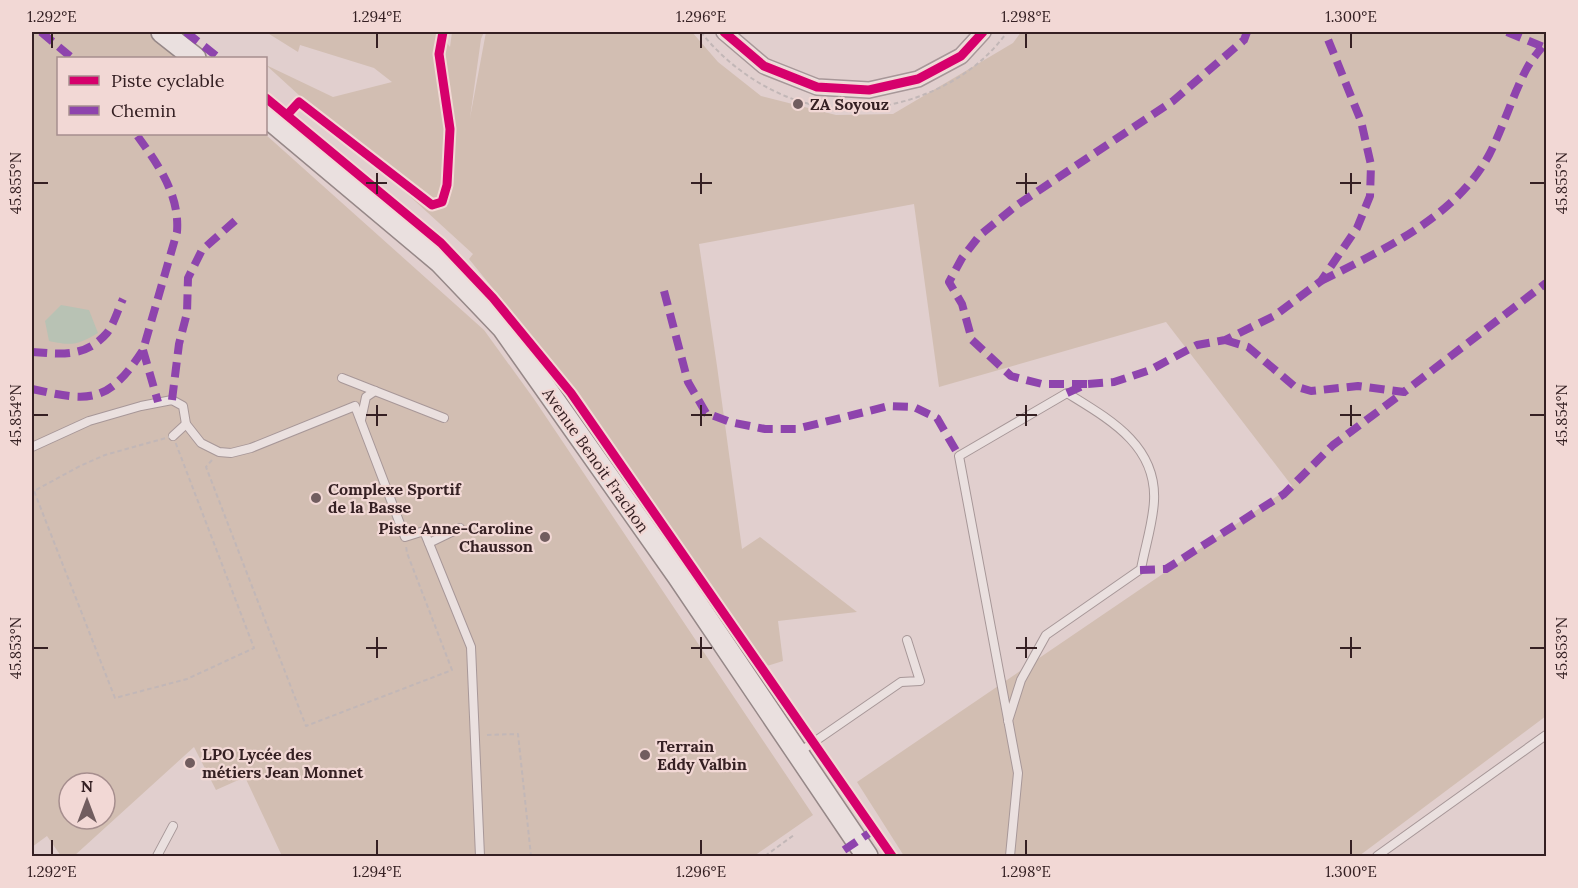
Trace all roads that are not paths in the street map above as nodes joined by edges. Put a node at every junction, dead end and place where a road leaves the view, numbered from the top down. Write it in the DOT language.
graph roads {
  1 [pos="162,32"];
  2 [pos="724,32"];
  3 [pos="983,32"];
  4 [pos="194,57"];
  5 [pos="267,117"];
  6 [pos="342,378"];
  7 [pos="375,391"];
  8 [pos="444,418"];
  9 [pos="361,421"];
  10 [pos="186,424"];
  11 [pos="173,436"];
  12 [pos="32,447"];
  13 [pos="460,528"];
  14 [pos="429,543"];
  15 [pos="907,640"];
  16 [pos="1008,721"];
  17 [pos="1546,735"];
  18 [pos="798,753"];
  19 [pos="173,826"];
  20 [pos="158,856"];
  21 [pos="480,856"];
  22 [pos="867,856"];
  23 [pos="1010,856"];
  24 [pos="1377,856"];
  1 -- 4 [label="main road"];
  2 -- 3 [label="street"];
  5 -- 18 [label="main road, Avenue Benoit Frachon"];
  6 -- 7 [label="lane"];
  7 -- 8 [label="lane"];
  7 -- 9 [label="lane"];
  9 -- 10 [label="lane"];
  9 -- 14 [label="lane"];
  10 -- 11 [label="lane"];
  10 -- 12 [label="lane"];
  13 -- 14 [label="lane"];
  14 -- 21 [label="lane"];
  15 -- 18 [label="lane"];
  16 -- 16 [label="lane"];
  16 -- 23 [label="lane"];
  17 -- 24 [label="lane"];
  18 -- 22 [label="main road, Avenue Benoit Frachon"];
  19 -- 20 [label="lane"];
}
